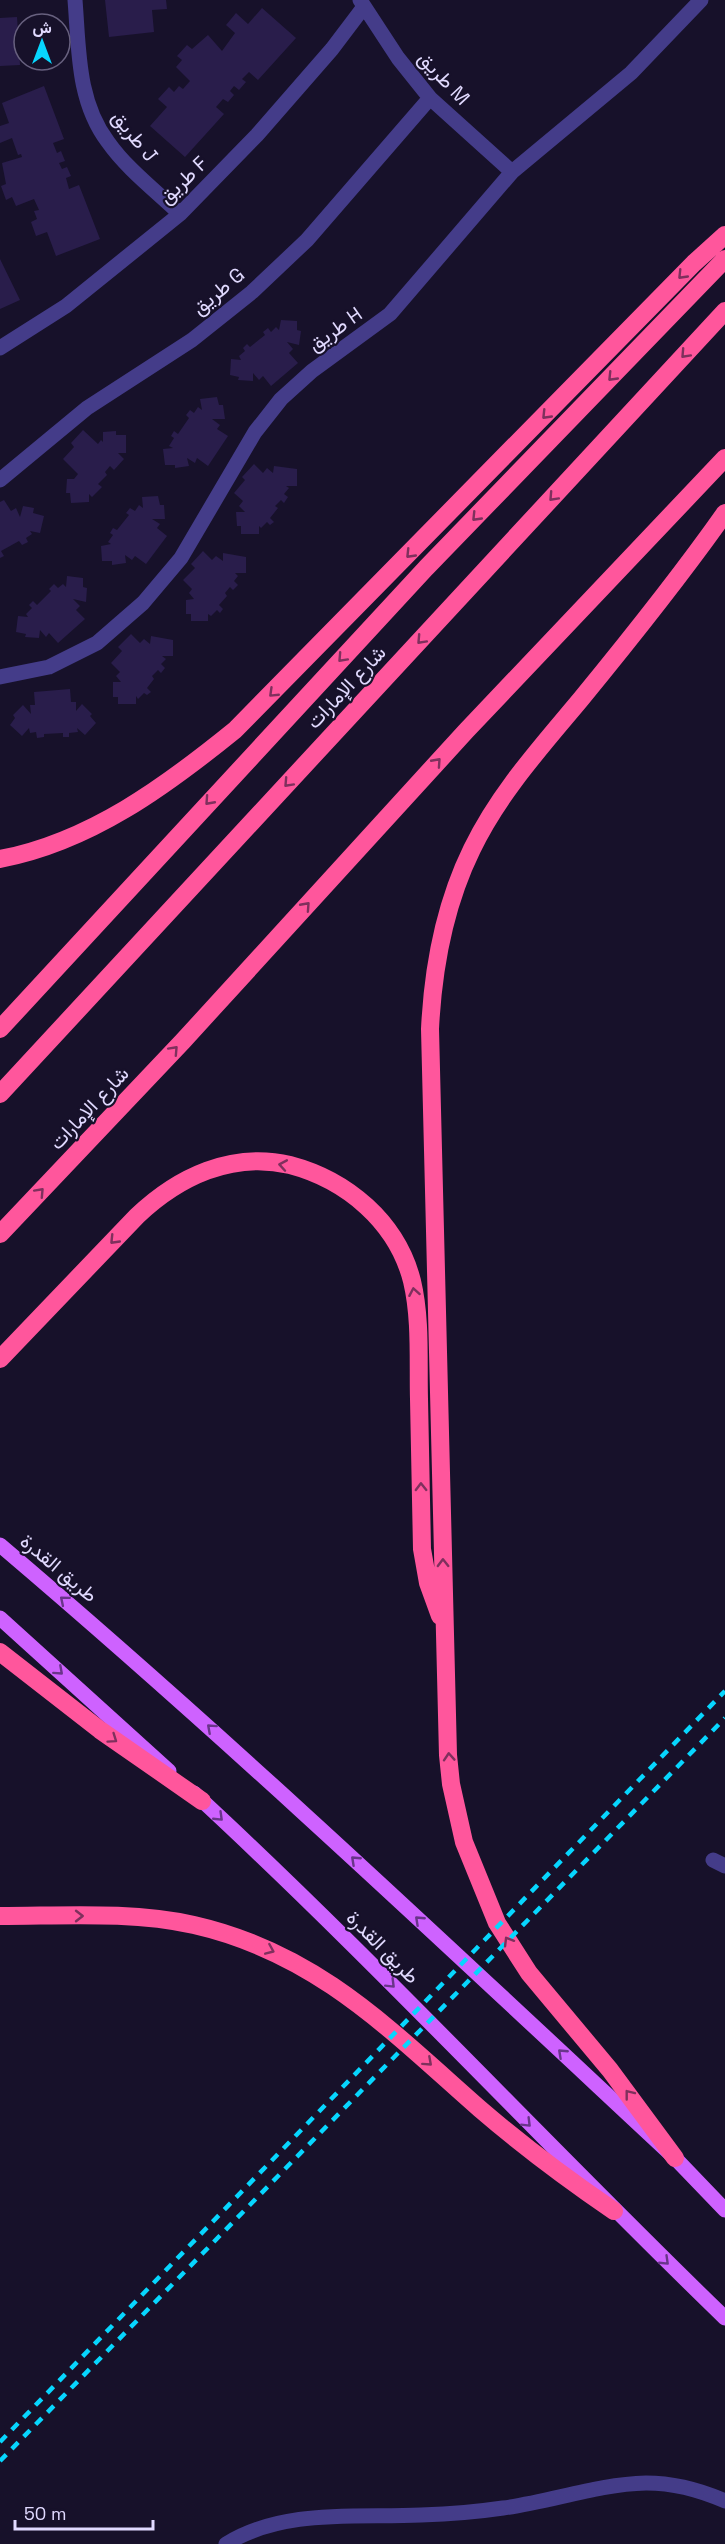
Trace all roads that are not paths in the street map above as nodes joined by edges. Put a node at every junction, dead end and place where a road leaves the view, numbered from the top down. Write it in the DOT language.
graph roads {
  1 [pos="75,0"];
  2 [pos="701,0"];
  3 [pos="362,4"];
  4 [pos="430,98"];
  5 [pos="512,172"];
  6 [pos="180,214"];
  7 [pos="725,235"];
  8 [pos="725,259"];
  9 [pos="725,311"];
  10 [pos="0,348"];
  11 [pos="725,458"];
  12 [pos="0,480"];
  13 [pos="725,513"];
  14 [pos="0,677"];
  15 [pos="0,859"];
  16 [pos="0,1029"];
  17 [pos="0,1094"];
  18 [pos="0,1234"];
  19 [pos="0,1359"];
  20 [pos="0,1545"];
  21 [pos="0,1618"];
  22 [pos="445,1625"];
  23 [pos="0,1652"];
  24 [pos="202,1801"];
  25 [pos="0,1906"];
  26 [pos="0,1916"];
  27 [pos="54,1916"];
  28 [pos="675,2158"];
  29 [pos="725,2210"];
  30 [pos="614,2211"];
  31 [pos="725,2318"];
  32 [pos="725,2501"];
  33 [pos="226,2544"];
  1 -- 6 [label="street, طريق J"];
  2 -- 5 [label="street, طريق H"];
  3 -- 4 [label="street, طريق M"];
  3 -- 6 [label="street, طريق F"];
  4 -- 5 [label="street, طريق M"];
  4 -- 12 [label="street, طريق G"];
  5 -- 14 [label="street, طريق H"];
  6 -- 10 [label="street, طريق F"];
  7 -- 15 [label="highway, one-way"];
  8 -- 16 [label="highway, one-way"];
  9 -- 17 [label="highway, شارع الإمارات, one-way"];
  18 -- 11 [label="highway, شارع الإمارات, one-way"];
  22 -- 13 [label="highway, one-way"];
  22 -- 19 [label="highway, one-way"];
  28 -- 20 [label="main road, طريق القدرة, one-way"];
  21 -- 24 [label="main road, طريق القدرة, one-way"];
  28 -- 22 [label="highway, one-way"];
  23 -- 24 [label="highway, one-way"];
  24 -- 30 [label="main road, طريق القدرة, one-way"];
  25 -- 27 [label="highway"];
  26 -- 27 [label="highway"];
  27 -- 30 [label="highway, one-way"];
  28 -- 29 [label="main road, طريق القدرة"];
  30 -- 31 [label="main road, طريق القدرة, one-way"];
  32 -- 33 [label="street"];
}
